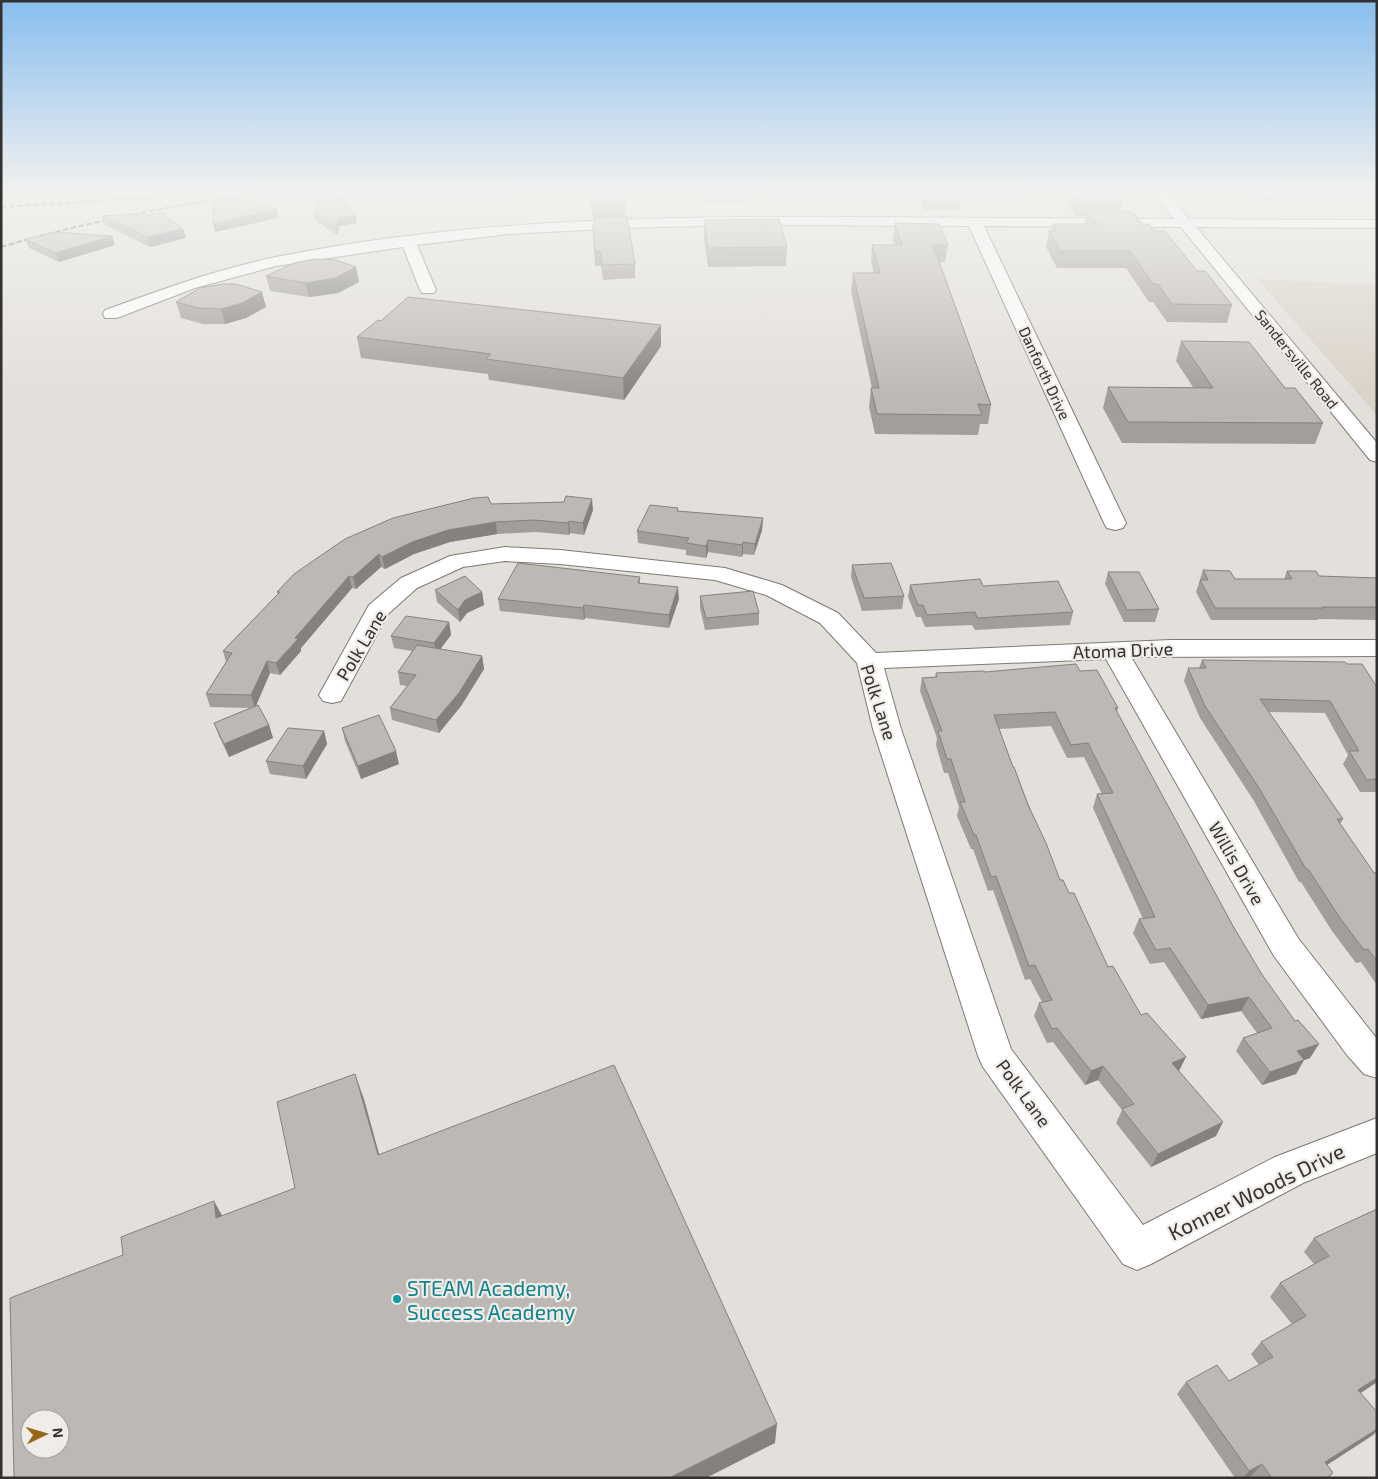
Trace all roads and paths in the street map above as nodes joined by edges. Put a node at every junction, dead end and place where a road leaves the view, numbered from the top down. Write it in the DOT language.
graph roads {
  1 [pos="280,261"];
  2 [pos="416,261"];
  3 [pos="993,261"];
  4 [pos="1217,261"];
  5 [pos="428,290"];
  6 [pos="111,314"];
  7 [pos="1377,456"];
  8 [pos="1114,523"];
  9 [pos="1377,648"];
  10 [pos="1114,650"];
  11 [pos="869,661"];
  12 [pos="332,695"];
  13 [pos="1377,1063"];
  14 [pos="1377,1135"];
  15 [pos="1137,1250"];
  1 -- 6 [label="street"];
  2 -- 5 [label="street"];
  3 -- 8 [label="street, Danforth Drive"];
  4 -- 7 [label="street, Sandersville Road"];
  9 -- 10 [label="street, Atoma Drive"];
  10 -- 11 [label="street, Atoma Drive"];
  10 -- 13 [label="street, Willis Drive"];
  11 -- 12 [label="street, Polk Lane"];
  11 -- 15 [label="street, Polk Lane"];
  14 -- 15 [label="street, Konner Woods Drive"];
}
